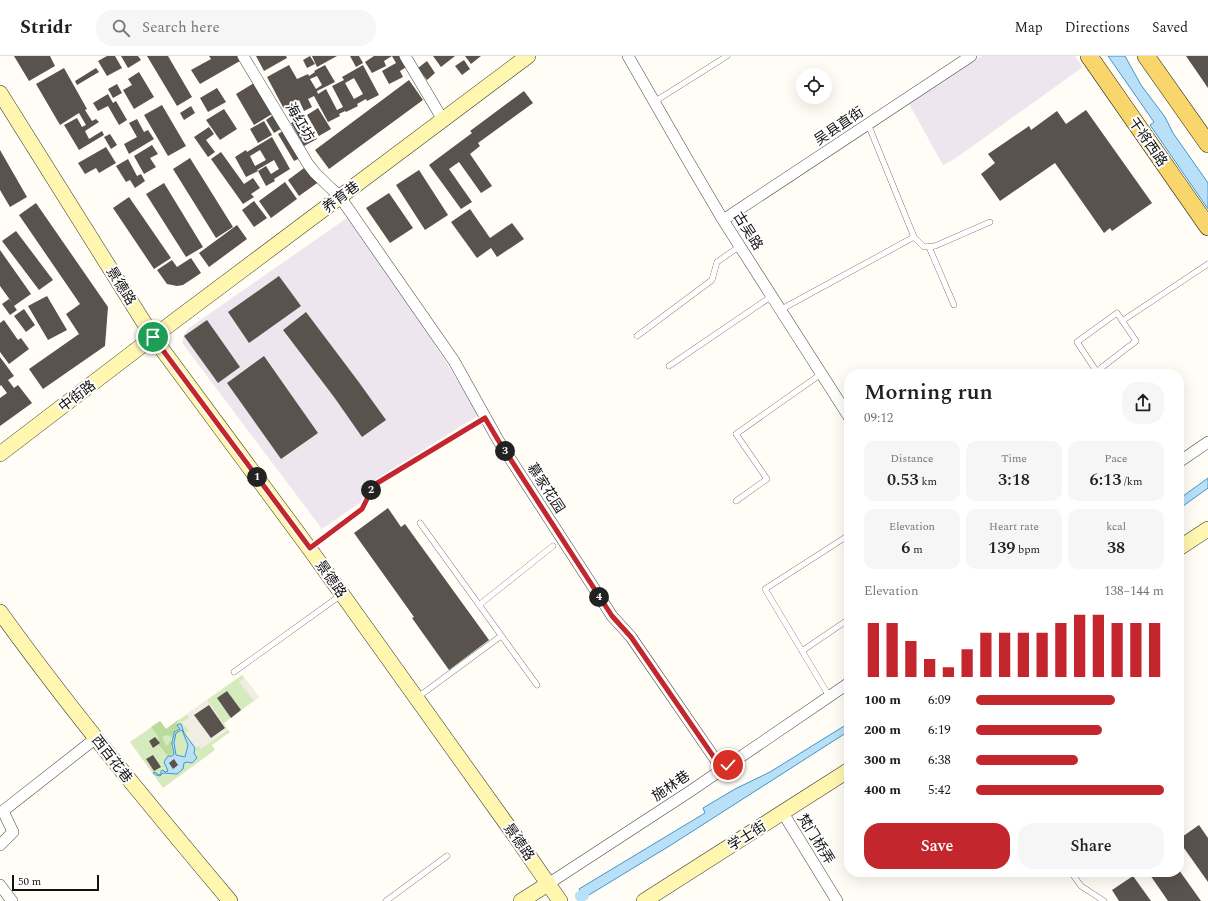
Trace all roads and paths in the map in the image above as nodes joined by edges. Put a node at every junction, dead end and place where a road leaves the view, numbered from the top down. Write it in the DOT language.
graph roads {
  1 [pos="243,56"];
  2 [pos="405,56"];
  3 [pos="528,56"];
  4 [pos="628,56"];
  5 [pos="727,56"];
  6 [pos="971,56"];
  7 [pos="1089,56"];
  8 [pos="1146,56"];
  9 [pos="0,93"];
  10 [pos="654,102"];
  11 [pos="442,120"];
  12 [pos="868,124"];
  13 [pos="1208,144"];
  14 [pos="340,197"];
  15 [pos="723,220"];
  16 [pos="990,222"];
  17 [pos="1208,227"];
  18 [pos="914,237"];
  19 [pos="740,246"];
  20 [pos="929,247"];
  21 [pos="1208,264"];
  22 [pos="772,296"];
  23 [pos="954,306"];
  24 [pos="780,310"];
  25 [pos="1122,321"];
  26 [pos="637,336"];
  27 [pos="153,337"];
  28 [pos="669,366"];
  29 [pos="1094,369"];
  30 [pos="1100,369"];
  31 [pos="821,374"];
  32 [pos="844,409"];
  33 [pos="485,418"];
  34 [pos="1208,442"];
  35 [pos="0,454"];
  36 [pos="1184,459"];
  37 [pos="736,501"];
  38 [pos="420,523"];
  39 [pos="1208,529"];
  40 [pos="844,539"];
  41 [pos="1184,545"];
  42 [pos="553,546"];
  43 [pos="310,548"];
  44 [pos="342,594"];
  45 [pos="479,605"];
  46 [pos="0,612"];
  47 [pos="844,622"];
  48 [pos="501,636"];
  49 [pos="802,651"];
  50 [pos="234,672"];
  51 [pos="537,685"];
  52 [pos="844,686"];
  53 [pos="829,696"];
  54 [pos="416,698"];
  55 [pos="96,738"];
  56 [pos="722,769"];
  57 [pos="844,773"];
  58 [pos="783,813"];
  59 [pos="0,845"];
  60 [pos="447,856"];
  61 [pos="1074,877"];
  62 [pos="548,884"];
  63 [pos="0,885"];
  64 [pos="12,901"];
  65 [pos="230,901"];
  66 [pos="386,901"];
  67 [pos="521,901"];
  68 [pos="560,901"];
  69 [pos="644,901"];
  70 [pos="837,901"];
  71 [pos="1104,901"];
  1 -- 14 [label="street, 海红坊"];
  2 -- 11 [label="street"];
  3 -- 11 [label="main road, 养育巷"];
  4 -- 10 [label="street, 古吴路"];
  5 -- 10 [label="lane"];
  6 -- 12 [label="street, 吴县直街"];
  7 -- 17 [label="main road, 干将西路"];
  8 -- 13 [label="main road"];
  9 -- 27 [label="main road, 景德路"];
  10 -- 15 [label="street, 古吴路"];
  11 -- 14 [label="main road, 养育巷"];
  12 -- 15 [label="street, 吴县直街"];
  12 -- 18 [label="lane"];
  14 -- 27 [label="main road, 养育巷"];
  14 -- 33 [label="street, 慕家花园"];
  15 -- 19 [label="street, 古吴路"];
  16 -- 20 [label="lane"];
  18 -- 20 [label="lane"];
  18 -- 24 [label="lane"];
  19 -- 22 [label="street, 古吴路"];
  19 -- 26 [label="lane"];
  20 -- 23 [label="lane"];
  21 -- 25 [label="lane"];
  22 -- 24 [label="street, 古吴路"];
  22 -- 28 [label="lane"];
  24 -- 31 [label="street, 古吴路"];
  25 -- 29 [label="lane"];
  25 -- 30 [label="lane"];
  27 -- 35 [label="main road, 中街路"];
  27 -- 43 [label="main road, 景德路"];
  31 -- 32 [label="street, 古吴路"];
  31 -- 37 [label="lane"];
  33 -- 43 [label="lane"];
  33 -- 56 [label="street, 慕家花园"];
  34 -- 36 [label="street"];
  38 -- 45 [label="lane"];
  39 -- 41 [label="main road"];
  40 -- 49 [label="lane"];
  42 -- 45 [label="lane"];
  43 -- 44 [label="main road, 景德路"];
  44 -- 50 [label="lane"];
  44 -- 54 [label="main road, 景德路"];
  45 -- 48 [label="lane"];
  46 -- 55 [label="main road, 西百花巷"];
  47 -- 49 [label="lane"];
  48 -- 51 [label="lane"];
  48 -- 54 [label="lane"];
  49 -- 53 [label="lane"];
  52 -- 53 [label="street, 施林巷"];
  53 -- 56 [label="street, 施林巷"];
  54 -- 62 [label="main road, 景德路"];
  55 -- 59 [label="street"];
  55 -- 65 [label="main road, 西百花巷"];
  56 -- 62 [label="street, 施林巷"];
  57 -- 58 [label="main road, 学士街"];
  58 -- 69 [label="main road, 学士街"];
  58 -- 70 [label="street, 梵门桥弄"];
  60 -- 66 [label="lane"];
  61 -- 71 [label="lane"];
  62 -- 67 [label="main road"];
  62 -- 68 [label="main road, 景德路"];
  63 -- 64 [label="street"];
}
